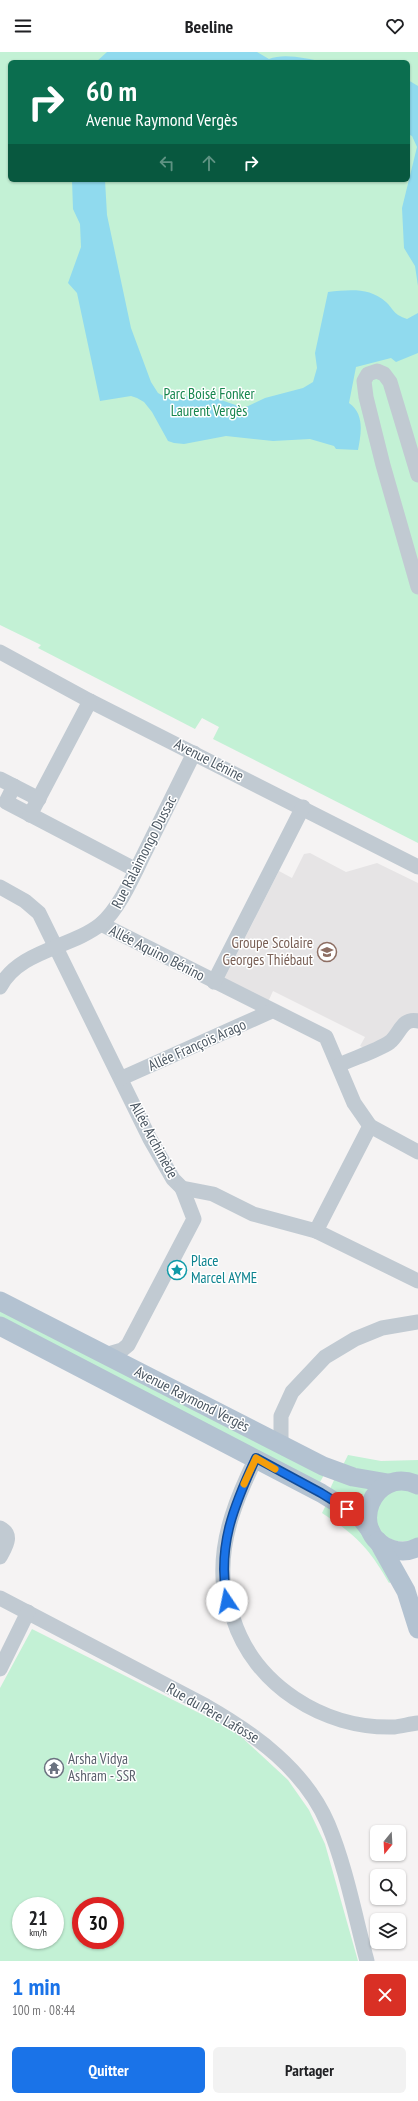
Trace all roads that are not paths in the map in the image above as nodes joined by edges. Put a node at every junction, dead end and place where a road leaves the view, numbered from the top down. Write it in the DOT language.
graph roads {
  1 [pos="418,475"];
  2 [pos="418,586"];
  3 [pos="0,652"];
  4 [pos="90,701"];
  5 [pos="194,753"];
  6 [pos="0,779"];
  7 [pos="14,786"];
  8 [pos="39,799"];
  9 [pos="303,807"];
  10 [pos="30,815"];
  11 [pos="418,867"];
  12 [pos="136,870"];
  13 [pos="0,887"];
  14 [pos="101,924"];
  15 [pos="57,948"];
  16 [pos="214,982"];
  17 [pos="0,987"];
  18 [pos="272,1011"];
  19 [pos="418,1021"];
  20 [pos="339,1065"];
  21 [pos="122,1078"];
  22 [pos="370,1126"];
  23 [pos="418,1152"];
  24 [pos="182,1188"];
  25 [pos="316,1231"];
  26 [pos="418,1281"];
  27 [pos="0,1301"];
  28 [pos="418,1322"];
  29 [pos="0,1326"];
  30 [pos="128,1345"];
  31 [pos="105,1355"];
  32 [pos="138,1372"];
  33 [pos="281,1445"];
  34 [pos="256,1458"];
  35 [pos="388,1483"];
  36 [pos="416,1483"];
  37 [pos="0,1528"];
  38 [pos="374,1536"];
  39 [pos="418,1547"];
  40 [pos="0,1557"];
  41 [pos="0,1598"];
  42 [pos="28,1612"];
  43 [pos="418,1629"];
  44 [pos="0,1669"];
  45 [pos="418,1723"];
  46 [pos="367,1961"];
  1 -- 2 [label="street"];
  3 -- 4 [label="street, Avenue Lénine"];
  4 -- 5 [label="street, Avenue Lénine"];
  4 -- 8 [label="street"];
  5 -- 9 [label="street, Avenue Lénine"];
  5 -- 12 [label="street, Rue Ralaimongo Dussac"];
  6 -- 7 [label="street"];
  7 -- 8 [label="street"];
  7 -- 10 [label="street"];
  8 -- 10 [label="street"];
  9 -- 11 [label="street, Avenue Lénine"];
  9 -- 16 [label="street"];
  10 -- 12 [label="street"];
  12 -- 14 [label="street, Rue Ralaimongo Dussac"];
  13 -- 15 [label="street, Allée Archimède"];
  14 -- 15 [label="street, Rue Ralaimongo Dussac"];
  14 -- 16 [label="street, Allée Aquino Bénino"];
  15 -- 17 [label="street, Rue Ralaimongo Dussac"];
  15 -- 21 [label="street, Allée Archimède"];
  16 -- 18 [label="street, Allée Aquino Bénino"];
  18 -- 20 [label="street, Allée Aquino Bénino"];
  18 -- 21 [label="street, Allée François Arago"];
  19 -- 20 [label="street"];
  20 -- 22 [label="street"];
  21 -- 24 [label="street, Allée Archimède"];
  22 -- 23 [label="street"];
  22 -- 25 [label="street"];
  24 -- 25 [label="street, Allée Archimède"];
  24 -- 30 [label="street"];
  25 -- 26 [label="street, Allée Archimède"];
  27 -- 31 [label="main road, Avenue Raymond Vergès"];
  28 -- 33 [label="street"];
  29 -- 34 [label="main road, Avenue Raymond Vergès"];
  30 -- 31 [label="street"];
  30 -- 32 [label="street"];
  31 -- 32 [label="main road, Avenue Raymond Vergès"];
  32 -- 33 [label="main road, Avenue Raymond Vergès"];
  33 -- 35 [label="main road, Avenue Raymond Vergès"];
  34 -- 38 [label="main road, Avenue Raymond Vergès"];
  34 -- 45 [label="street"];
  35 -- 36 [label="main road, Avenue Raymond Vergès"];
  35 -- 38 [label="main road"];
  37 -- 40 [label="street"];
  38 -- 39 [label="main road"];
  38 -- 43 [label="main road"];
  41 -- 42 [label="street, Rue du Père Lafosse"];
  42 -- 44 [label="street"];
  42 -- 46 [label="street, Rue du Père Lafosse"];
}
